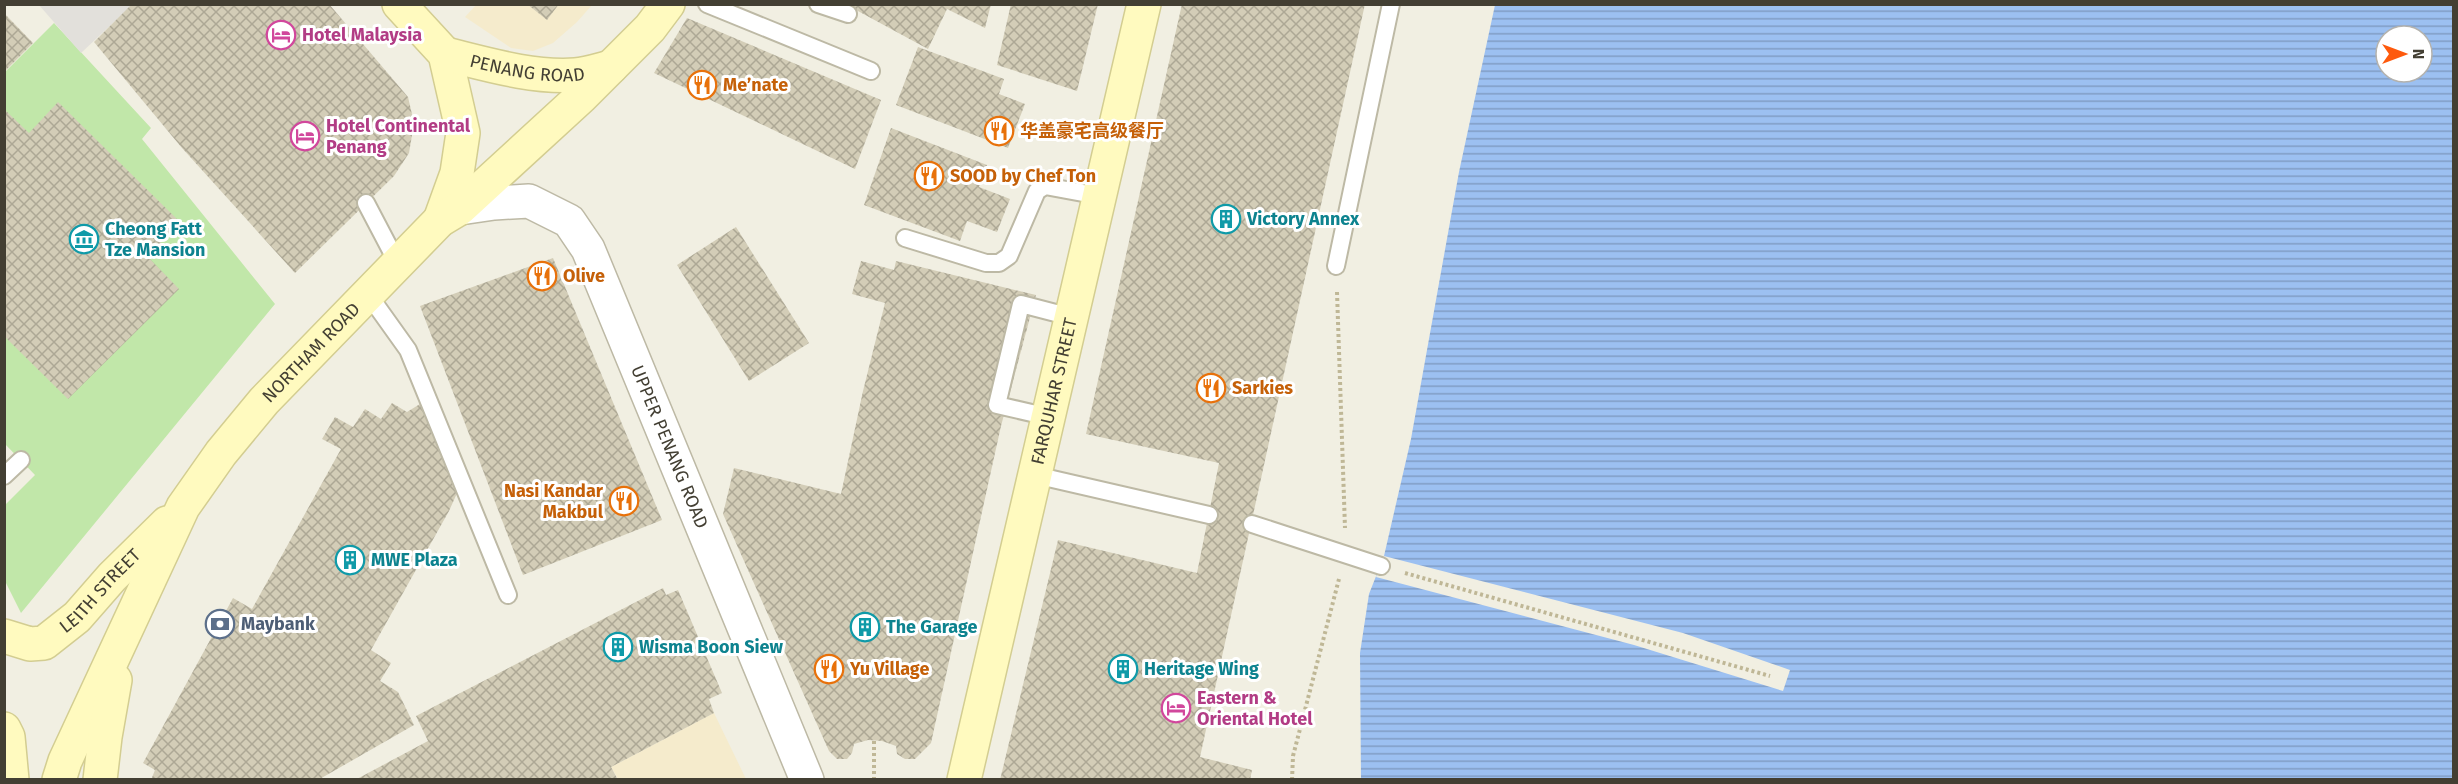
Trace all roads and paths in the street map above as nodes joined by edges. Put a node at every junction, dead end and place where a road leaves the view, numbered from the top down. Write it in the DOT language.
graph roads {
  1 [pos="399,4"];
  2 [pos="668,4"];
  3 [pos="707,4"];
  4 [pos="818,4"];
  5 [pos="1144,4"];
  6 [pos="1391,4"];
  7 [pos="848,14"];
  8 [pos="445,54"];
  9 [pos="611,67"];
  10 [pos="871,71"];
  11 [pos="1099,196"];
  12 [pos="366,203"];
  13 [pos="450,214"];
  14 [pos="905,238"];
  15 [pos="398,264"];
  16 [pos="1336,266"];
  17 [pos="368,294"];
  18 [pos="1071,317"];
  19 [pos="1049,417"];
  20 [pos="21,460"];
  21 [pos="1035,475"];
  22 [pos="4,476"];
  23 [pos="183,507"];
  24 [pos="1209,515"];
  25 [pos="1252,524"];
  26 [pos="1381,566"];
  27 [pos="508,595"];
  28 [pos="123,635"];
  29 [pos="4,636"];
  30 [pos="1770,676"];
  31 [pos="4,729"];
  32 [pos="874,741"];
  33 [pos="12,780"];
  34 [pos="59,780"];
  35 [pos="100,780"];
  36 [pos="807,780"];
  37 [pos="874,780"];
  38 [pos="964,780"];
  1 -- 8 [label="main road, PENANG ROAD"];
  2 -- 9 [label="main road, NORTHAM ROAD"];
  3 -- 10 [label="lane"];
  4 -- 7 [label="lane"];
  5 -- 11 [label="main road, FARQUHAR STREET"];
  6 -- 16 [label="lane"];
  8 -- 9 [label="main road, PENANG ROAD"];
  8 -- 13 [label="main road, PENANG ROAD"];
  9 -- 13 [label="main road, NORTHAM ROAD"];
  11 -- 14 [label="lane"];
  11 -- 18 [label="main road, FARQUHAR STREET"];
  12 -- 15 [label="lane"];
  13 -- 15 [label="main road, NORTHAM ROAD"];
  13 -- 36 [label="street, UPPER PENANG ROAD"];
  15 -- 17 [label="main road, NORTHAM ROAD"];
  17 -- 23 [label="main road, NORTHAM ROAD"];
  17 -- 27 [label="lane"];
  18 -- 19 [label="main road, FARQUHAR STREET"];
  18 -- 19 [label="lane"];
  19 -- 21 [label="main road, FARQUHAR STREET"];
  20 -- 22 [label="lane"];
  21 -- 24 [label="lane"];
  21 -- 38 [label="main road, FARQUHAR STREET"];
  23 -- 28 [label="main road, NORTHAM ROAD"];
  23 -- 29 [label="main road, LEITH STREET"];
  25 -- 26 [label="lane"];
  26 -- 30 [label="path"];
  28 -- 34 [label="main road, NORTHAM ROAD"];
  28 -- 35 [label="main road"];
  31 -- 33 [label="main road"];
  32 -- 37 [label="path"];
}
